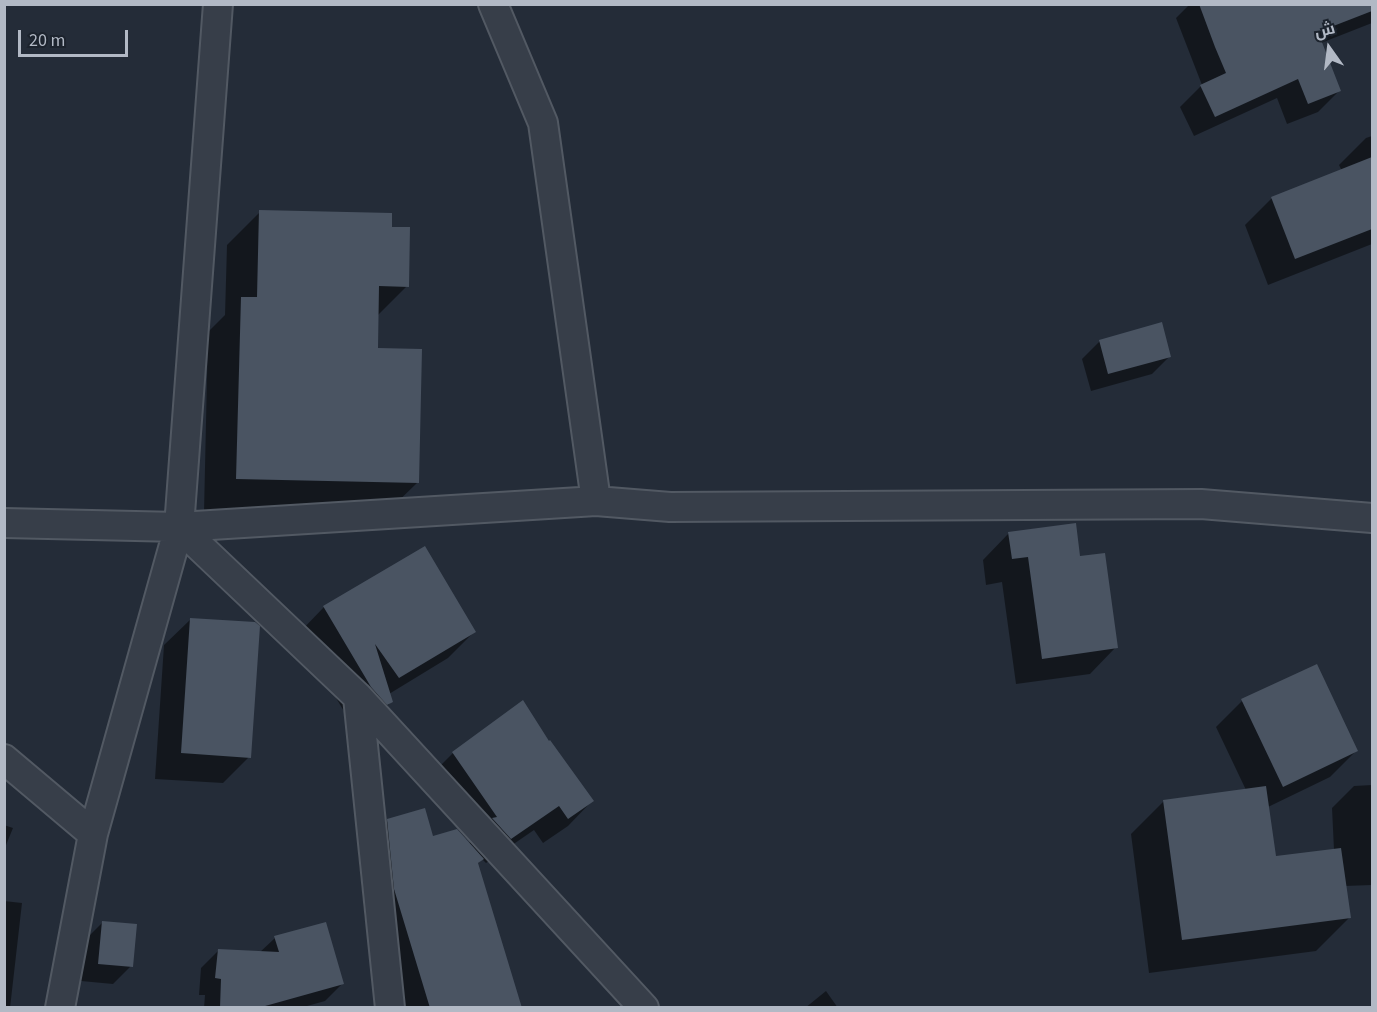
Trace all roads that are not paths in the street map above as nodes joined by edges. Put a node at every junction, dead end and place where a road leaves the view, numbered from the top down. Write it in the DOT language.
graph roads {
  1 [pos="218,4"];
  2 [pos="493,4"];
  3 [pos="596,501"];
  4 [pos="1372,518"];
  5 [pos="4,523"];
  6 [pos="178,527"];
  7 [pos="358,697"];
  8 [pos="4,759"];
  9 [pos="93,834"];
  10 [pos="60,1008"];
  11 [pos="390,1008"];
  12 [pos="644,1008"];
  1 -- 6 [label="street"];
  2 -- 3 [label="street"];
  3 -- 4 [label="street"];
  3 -- 6 [label="street"];
  5 -- 6 [label="street"];
  6 -- 7 [label="street"];
  6 -- 9 [label="street"];
  7 -- 11 [label="street"];
  7 -- 12 [label="street"];
  8 -- 9 [label="street"];
  9 -- 10 [label="street"];
}
